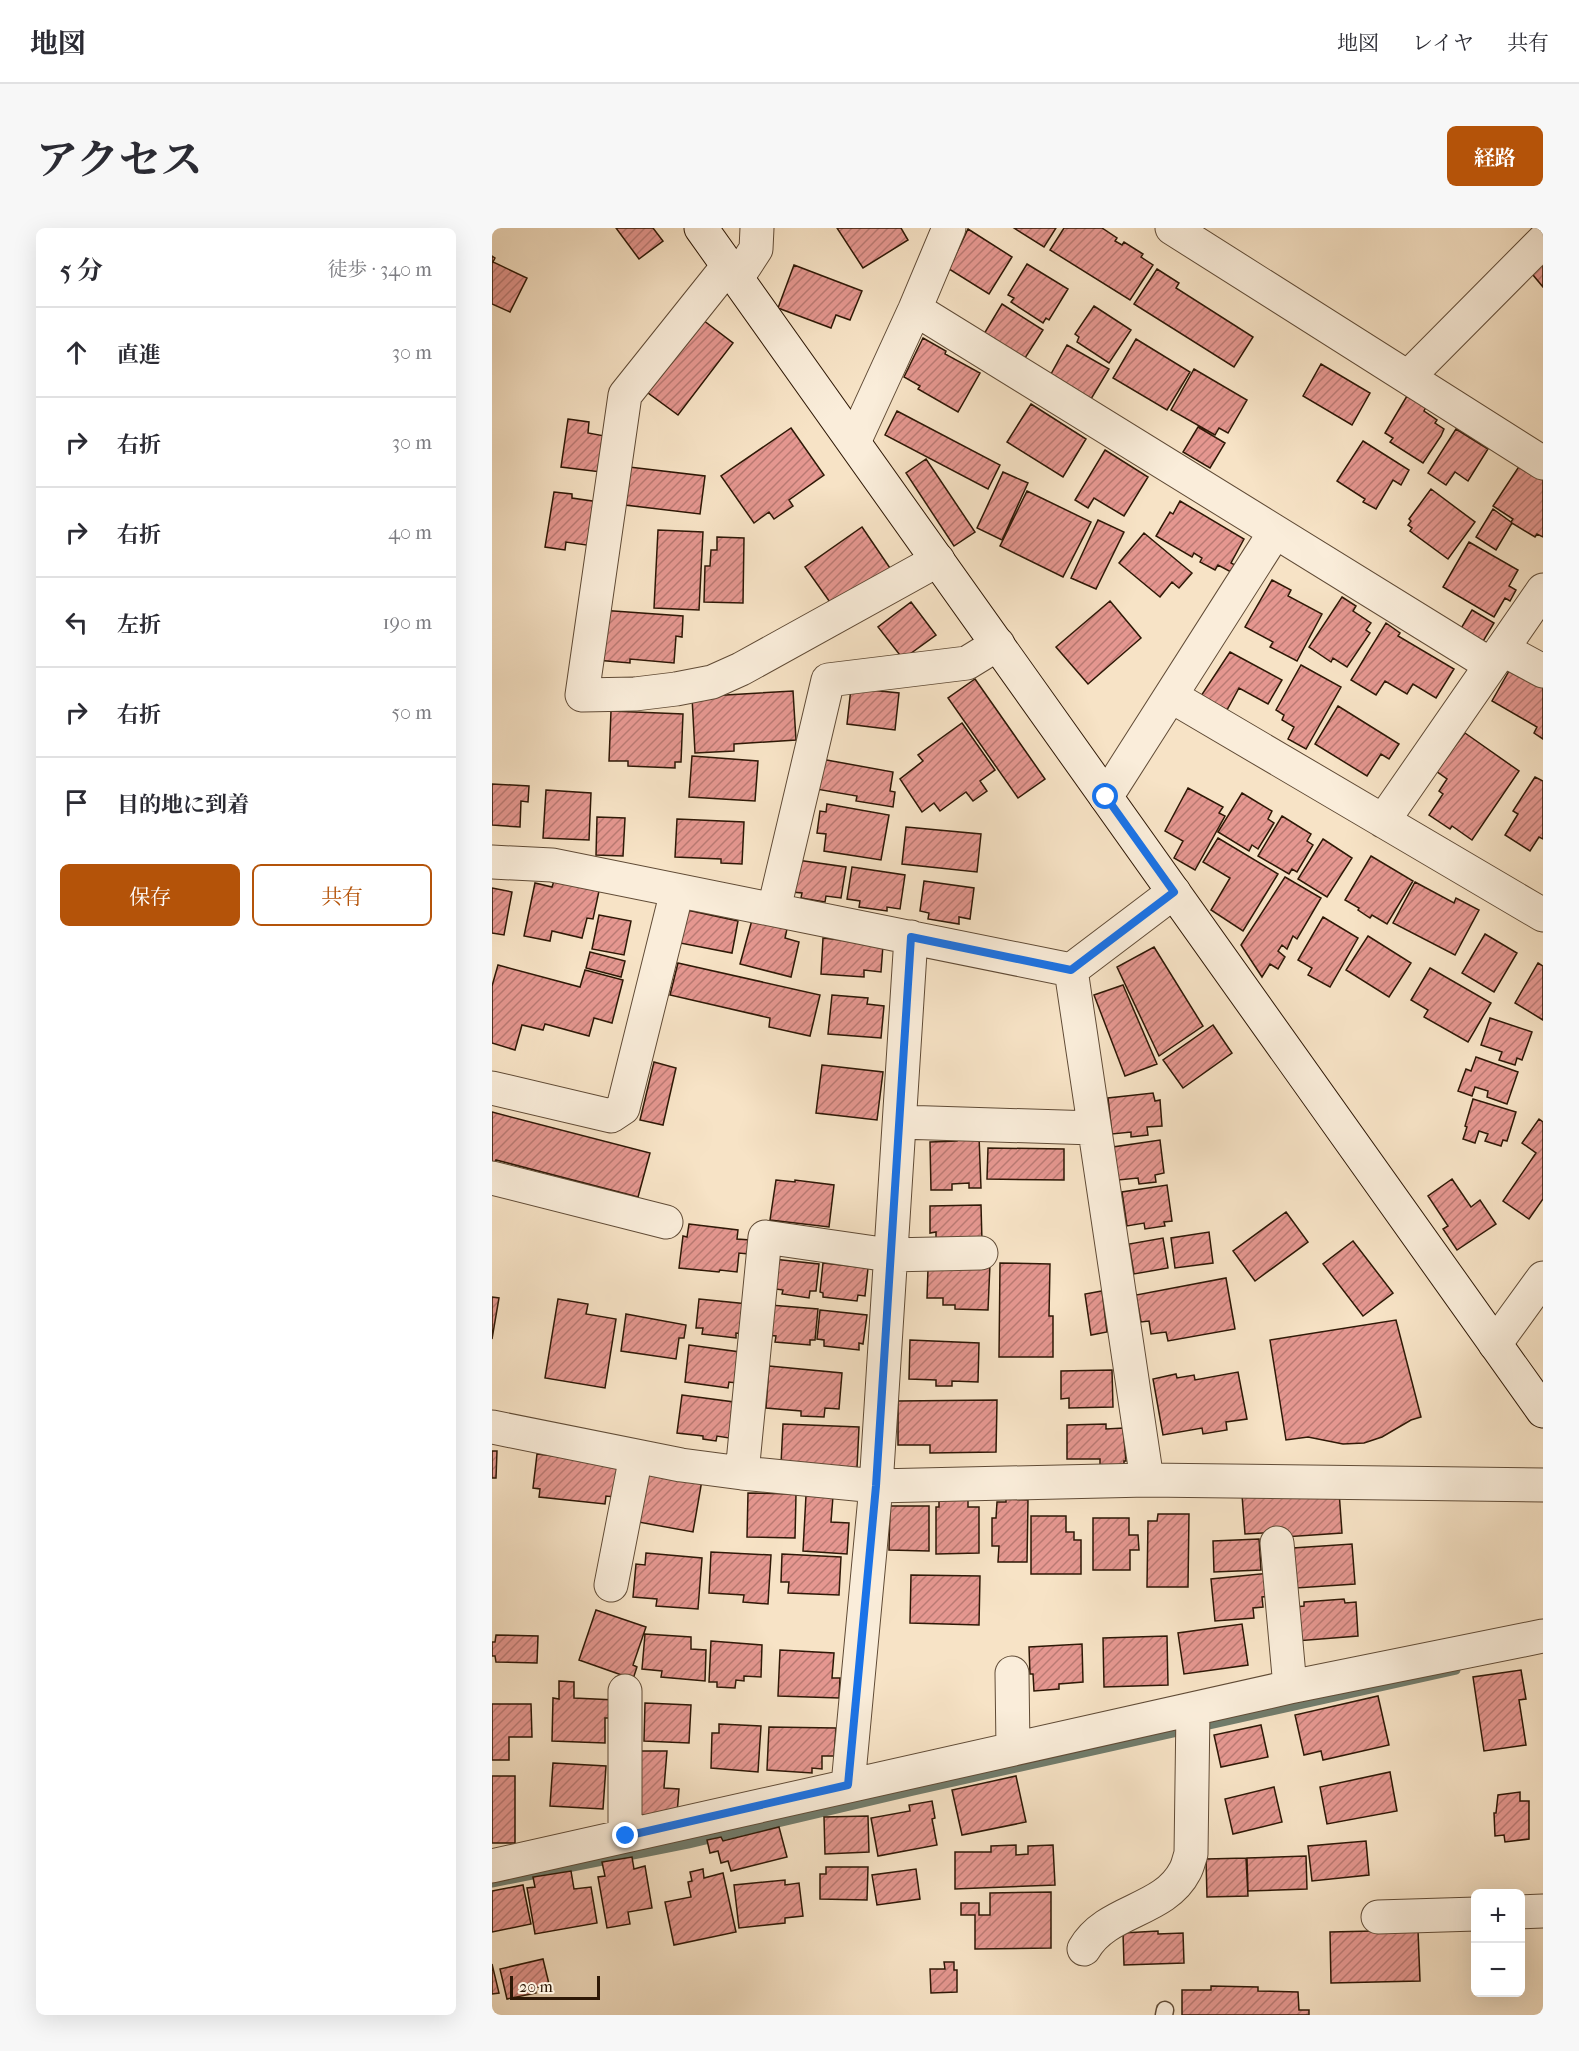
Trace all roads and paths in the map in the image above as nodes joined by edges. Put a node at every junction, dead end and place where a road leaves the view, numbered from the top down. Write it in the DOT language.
graph roads {
  1 [pos="701,228"];
  2 [pos="757,228"];
  3 [pos="949,228"];
  4 [pos="1172,228"];
  5 [pos="1543,241"];
  6 [pos="733,272"];
  7 [pos="915,309"];
  8 [pos="1408,377"];
  9 [pos="854,442"];
  10 [pos="1538,453"];
  11 [pos="1275,532"];
  12 [pos="938,560"];
  13 [pos="1543,590"];
  14 [pos="998,644"];
  15 [pos="1496,657"];
  16 [pos="1543,671"];
  17 [pos="1171,696"];
  18 [pos="1106,797"];
  19 [pos="1383,821"];
  20 [pos="492,862"];
  21 [pos="677,891"];
  22 [pos="1174,892"];
  23 [pos="774,909"];
  24 [pos="1543,915"];
  25 [pos="911,937"];
  26 [pos="1071,970"];
  27 [pos="492,1088"];
  28 [pos="900,1122"];
  29 [pos="1094,1128"];
  30 [pos="492,1178"];
  31 [pos="666,1222"];
  32 [pos="981,1253"];
  33 [pos="890,1255"];
  34 [pos="1543,1278"];
  35 [pos="1496,1344"];
  36 [pos="1543,1411"];
  37 [pos="492,1427"];
  38 [pos="636,1456"];
  39 [pos="742,1473"];
  40 [pos="1147,1480"];
  41 [pos="1543,1485"];
  42 [pos="876,1486"];
  43 [pos="1277,1543"];
  44 [pos="611,1585"];
  45 [pos="1543,1636"];
  46 [pos="1012,1673"];
  47 [pos="1290,1687"];
  48 [pos="625,1691"];
  49 [pos="1193,1708"];
  50 [pos="1013,1749"];
  51 [pos="848,1785"];
  52 [pos="626,1836"];
  53 [pos="492,1866"];
  54 [pos="1543,1911"];
  55 [pos="1525,1912"];
  56 [pos="1471,1914"];
  57 [pos="1378,1917"];
  58 [pos="1084,1949"];
  1 -- 6 [label="street"];
  2 -- 6 [label="street"];
  3 -- 7 [label="street"];
  4 -- 8 [label="street"];
  5 -- 8 [label="street"];
  6 -- 9 [label="street"];
  6 -- 12 [label="street"];
  7 -- 9 [label="street"];
  7 -- 11 [label="street"];
  8 -- 10 [label="street"];
  9 -- 12 [label="street"];
  11 -- 15 [label="street"];
  11 -- 17 [label="street"];
  12 -- 14 [label="street"];
  13 -- 15 [label="street"];
  14 -- 18 [label="street"];
  14 -- 23 [label="street"];
  15 -- 16 [label="street"];
  15 -- 19 [label="street"];
  17 -- 18 [label="street"];
  17 -- 19 [label="street"];
  18 -- 22 [label="street"];
  19 -- 24 [label="street"];
  20 -- 21 [label="street"];
  21 -- 23 [label="street"];
  21 -- 27 [label="street"];
  22 -- 26 [label="street"];
  22 -- 35 [label="street"];
  23 -- 25 [label="street"];
  25 -- 26 [label="street"];
  25 -- 28 [label="street"];
  26 -- 29 [label="street"];
  28 -- 29 [label="street"];
  28 -- 33 [label="street"];
  29 -- 40 [label="street"];
  30 -- 31 [label="street"];
  32 -- 33 [label="street"];
  33 -- 39 [label="street"];
  33 -- 42 [label="street"];
  34 -- 35 [label="street"];
  35 -- 36 [label="street"];
  37 -- 38 [label="street"];
  38 -- 39 [label="street"];
  38 -- 44 [label="street"];
  39 -- 42 [label="street"];
  40 -- 41 [label="street"];
  40 -- 42 [label="street"];
  42 -- 51 [label="street"];
  43 -- 47 [label="street"];
  45 -- 47 [label="street"];
  46 -- 50 [label="street"];
  47 -- 49 [label="street"];
  48 -- 52 [label="street"];
  49 -- 50 [label="street"];
  49 -- 58 [label="street"];
  50 -- 51 [label="street"];
  51 -- 52 [label="street"];
  52 -- 53 [label="street"];
  54 -- 55 [label="street"];
  56 -- 57 [label="street"];
}
